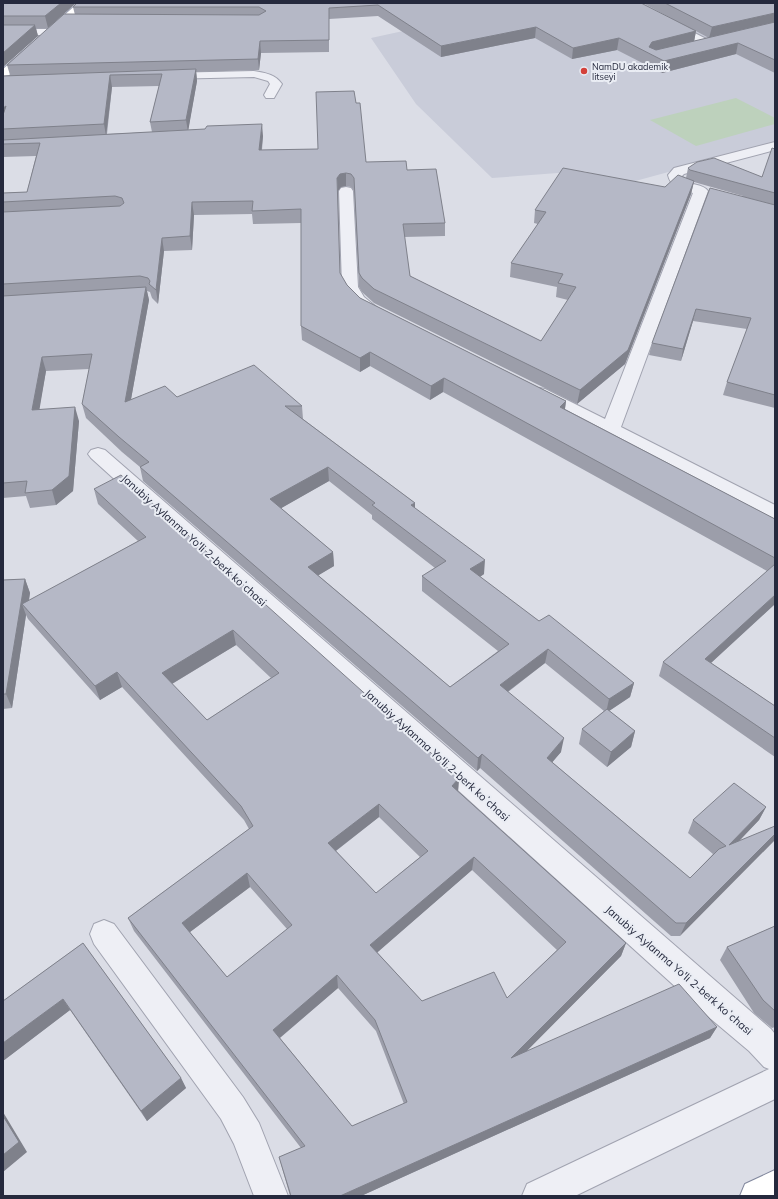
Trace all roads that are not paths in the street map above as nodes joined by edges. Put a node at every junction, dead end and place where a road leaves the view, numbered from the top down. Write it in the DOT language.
graph roads {
  1 [pos="84,3"];
  2 [pos="635,3"];
  3 [pos="62,22"];
  4 [pos="78,22"];
  5 [pos="3,32"];
  6 [pos="51,32"];
  7 [pos="693,48"];
  8 [pos="158,76"];
  9 [pos="6,79"];
  10 [pos="270,95"];
  11 [pos="775,146"];
  12 [pos="346,191"];
  13 [pos="701,191"];
  14 [pos="716,195"];
  15 [pos="388,318"];
  16 [pos="527,387"];
  17 [pos="611,429"];
  18 [pos="98,454"];
  19 [pos="775,513"];
  20 [pos="104,934"];
  21 [pos="775,1056"];
  22 [pos="775,1082"];
  23 [pos="775,1187"];
  24 [pos="576,1189"];
  25 [pos="272,1196"];
  26 [pos="539,1196"];
  27 [pos="757,1196"];
  1 -- 3 [label="main road"];
  2 -- 7 [label="street"];
  3 -- 4 [label="street"];
  3 -- 6 [label="main road"];
  5 -- 6 [label="street"];
  6 -- 9 [label="main road"];
  8 -- 10 [label="street"];
  11 -- 13 [label="street"];
  12 -- 15 [label="street"];
  13 -- 14 [label="street"];
  13 -- 17 [label="street"];
  16 -- 17 [label="street"];
  17 -- 19 [label="street"];
  18 -- 21 [label="street, Janubiy Аylanma Yo'li 2-berk koʼchasi"];
  20 -- 25 [label="street"];
  22 -- 24 [label="street"];
  23 -- 27 [label="main road"];
  24 -- 26 [label="street"];
}
